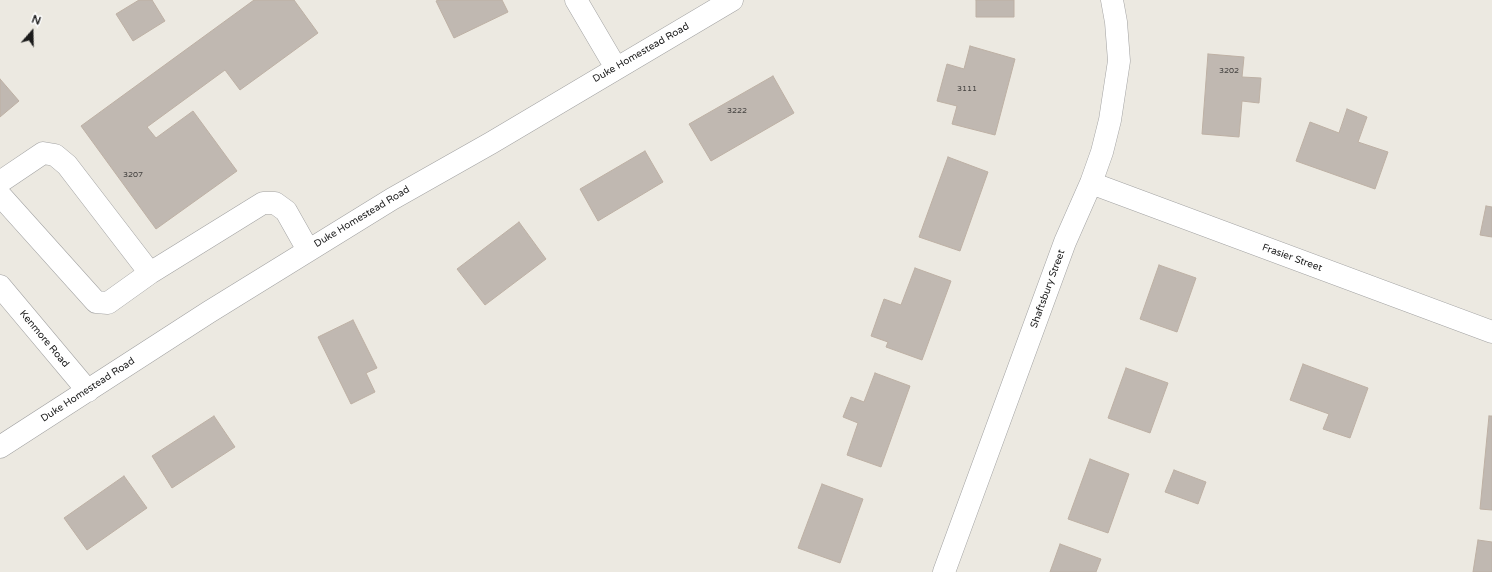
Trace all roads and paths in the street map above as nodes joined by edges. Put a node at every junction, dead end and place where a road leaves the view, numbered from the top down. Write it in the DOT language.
graph roads {
  1 [pos="576,0"];
  2 [pos="732,0"];
  3 [pos="1112,0"];
  4 [pos="616,68"];
  5 [pos="0,182"];
  6 [pos="1091,183"];
  7 [pos="0,195"];
  8 [pos="308,250"];
  9 [pos="150,273"];
  10 [pos="0,286"];
  11 [pos="1492,332"];
  12 [pos="88,391"];
  13 [pos="0,447"];
  14 [pos="944,572"];
  1 -- 4 [label="street"];
  2 -- 4 [label="street, Duke Homestead Road"];
  3 -- 6 [label="street, Shaftsbury Street"];
  4 -- 8 [label="street, Duke Homestead Road"];
  5 -- 9 [label="street"];
  6 -- 11 [label="street, Frasier Street"];
  6 -- 14 [label="street, Shaftsbury Street"];
  7 -- 9 [label="street"];
  8 -- 9 [label="street"];
  8 -- 12 [label="street, Duke Homestead Road"];
  10 -- 12 [label="street, Kenmore Road"];
  12 -- 13 [label="street, Duke Homestead Road"];
}
